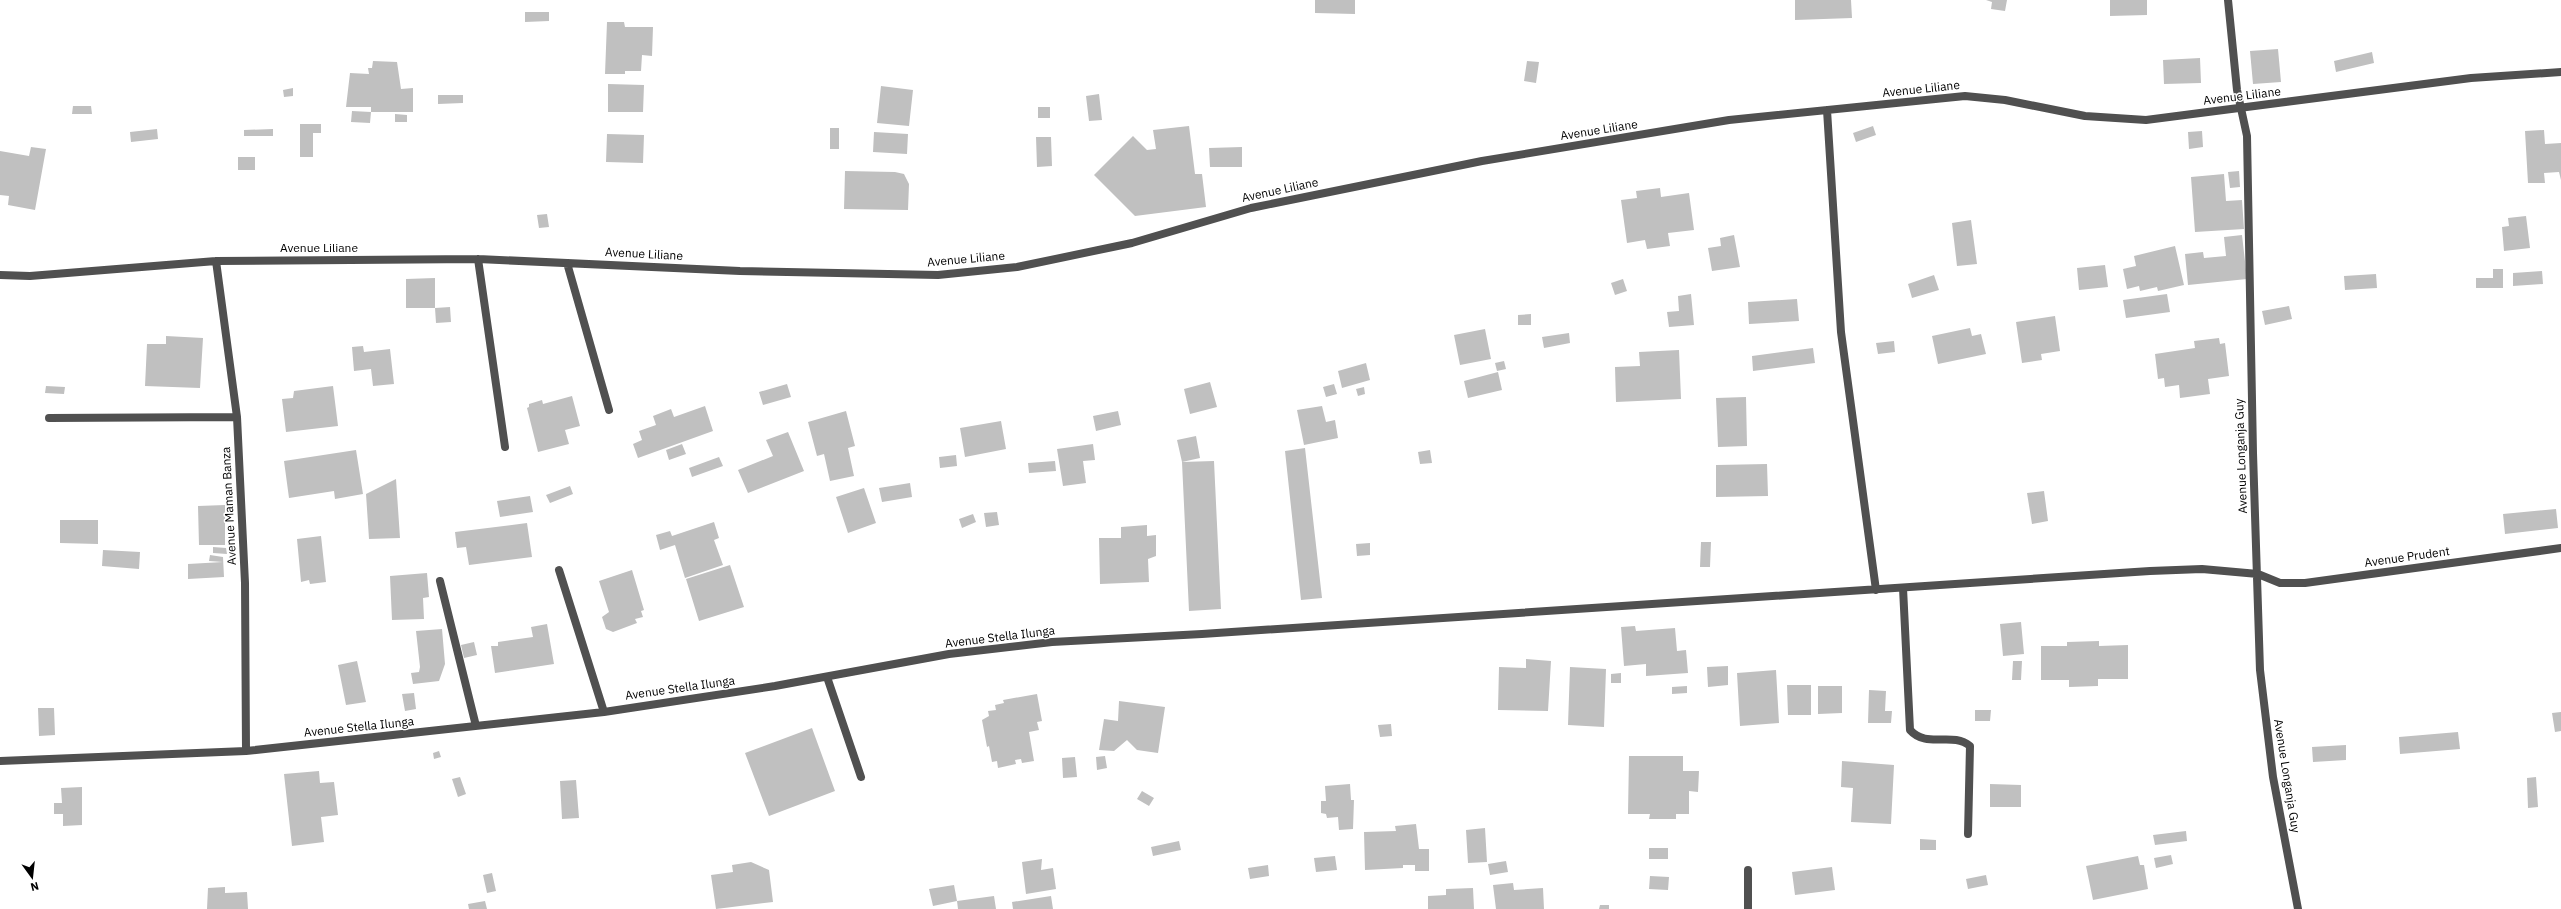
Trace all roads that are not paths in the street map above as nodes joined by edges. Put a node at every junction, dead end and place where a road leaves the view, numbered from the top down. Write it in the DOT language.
graph roads {
  1 [pos="2228,0"];
  2 [pos="2561,72"];
  3 [pos="2243,108"];
  4 [pos="1827,110"];
  5 [pos="478,259"];
  6 [pos="216,261"];
  7 [pos="567,263"];
  8 [pos="0,275"];
  9 [pos="609,410"];
  10 [pos="236,417"];
  11 [pos="49,418"];
  12 [pos="505,447"];
  13 [pos="2561,548"];
  14 [pos="559,570"];
  15 [pos="2258,574"];
  16 [pos="440,581"];
  17 [pos="1903,588"];
  18 [pos="1876,590"];
  19 [pos="828,677"];
  20 [pos="604,712"];
  21 [pos="476,726"];
  22 [pos="246,751"];
  23 [pos="0,761"];
  24 [pos="861,777"];
  25 [pos="1968,834"];
  26 [pos="1748,870"];
  27 [pos="1748,909"];
  28 [pos="2298,909"];
  1 -- 3 [label="street, Avenue Longanja Guy"];
  2 -- 3 [label="street, Avenue Liliane"];
  3 -- 4 [label="street, Avenue Liliane"];
  3 -- 15 [label="street, Avenue Longanja Guy"];
  4 -- 7 [label="street, Avenue Liliane"];
  4 -- 18 [label="street"];
  5 -- 6 [label="street, Avenue Liliane"];
  5 -- 7 [label="street, Avenue Liliane"];
  5 -- 12 [label="street"];
  6 -- 8 [label="street, Avenue Liliane"];
  6 -- 10 [label="street, Avenue Maman Banza"];
  7 -- 9 [label="street"];
  10 -- 11 [label="street"];
  10 -- 22 [label="street, Avenue Maman Banza"];
  13 -- 15 [label="street, Avenue Prudent"];
  14 -- 20 [label="street"];
  15 -- 17 [label="street, Avenue Prudent"];
  15 -- 28 [label="street, Avenue Longanja Guy"];
  16 -- 21 [label="street"];
  17 -- 18 [label="street, Avenue Prudent"];
  17 -- 25 [label="street"];
  18 -- 19 [label="street, Avenue Stella Ilunga"];
  19 -- 20 [label="street, Avenue Stella Ilunga"];
  19 -- 24 [label="street"];
  20 -- 21 [label="street, Avenue Stella Ilunga"];
  21 -- 22 [label="street, Avenue Stella Ilunga"];
  22 -- 23 [label="street, Avenue Stella Ilunga"];
  26 -- 27 [label="street"];
}
